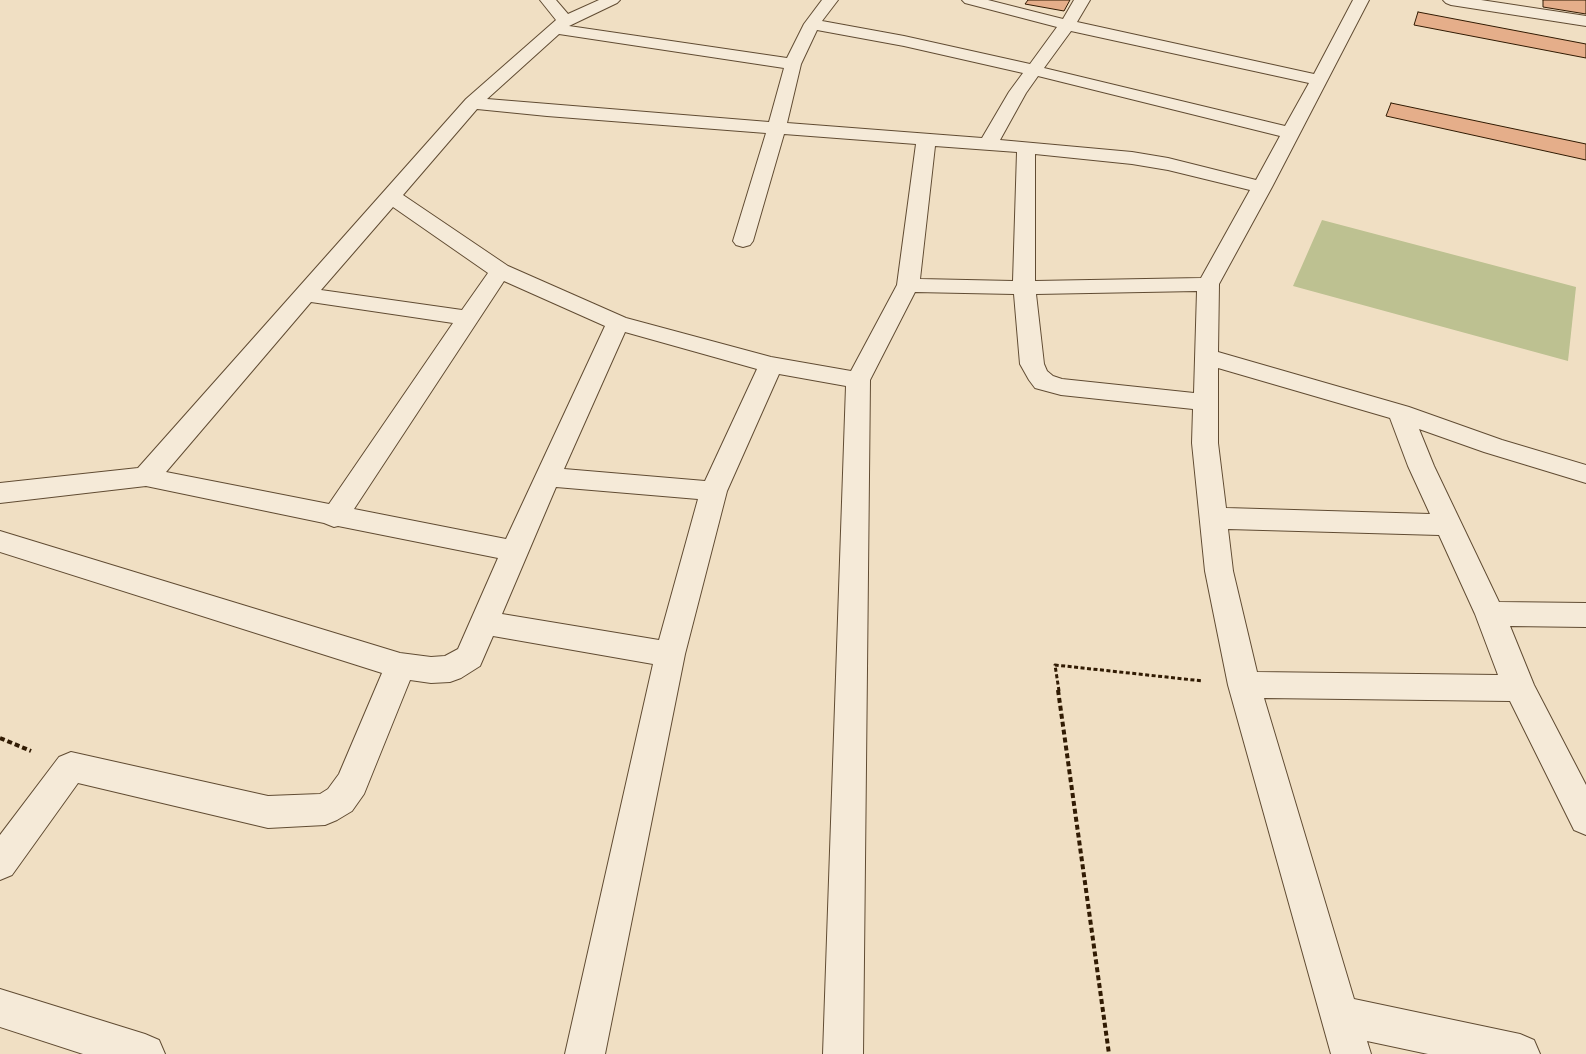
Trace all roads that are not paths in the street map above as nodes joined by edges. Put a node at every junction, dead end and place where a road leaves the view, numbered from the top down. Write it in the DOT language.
graph roads {
  1 [pos="548,0"];
  2 [pos="612,0"];
  3 [pos="830,0"];
  4 [pos="970,0"];
  5 [pos="1082,0"];
  6 [pos="1361,0"];
  7 [pos="1451,0"];
  8 [pos="1586,21"];
  9 [pos="812,24"];
  10 [pos="561,25"];
  11 [pos="1067,25"];
  12 [pos="793,64"];
  13 [pos="1033,70"];
  14 [pos="1319,80"];
  15 [pos="472,103"];
  16 [pos="776,129"];
  17 [pos="1291,133"];
  18 [pos="926,140"];
  19 [pos="988,144"];
  20 [pos="1026,148"];
  21 [pos="1262,187"];
  22 [pos="392,197"];
  23 [pos="743,241"];
  24 [pos="500,271"];
  25 [pos="1208,284"];
  26 [pos="908,285"];
  27 [pos="1024,288"];
  28 [pos="305,294"];
  29 [pos="467,318"];
  30 [pos="618,322"];
  31 [pos="1208,357"];
  32 [pos="771,365"];
  33 [pos="858,380"];
  34 [pos="1206,402"];
  35 [pos="1400,413"];
  36 [pos="546,477"];
  37 [pos="1585,477"];
  38 [pos="146,478"];
  39 [pos="714,491"];
  40 [pos="0,493"];
  41 [pos="334,516"];
  42 [pos="1212,518"];
  43 [pos="1449,525"];
  44 [pos="0,541"];
  45 [pos="514,551"];
  46 [pos="1490,614"];
  47 [pos="1586,615"];
  48 [pos="485,623"];
  49 [pos="670,654"];
  50 [pos="400,666"];
  51 [pos="1244,686"];
  52 [pos="1519,688"];
  53 [pos="1586,819"];
  54 [pos="0,863"];
  55 [pos="0,1008"];
  56 [pos="1341,1016"];
  57 [pos="146,1054"];
  58 [pos="585,1054"];
  59 [pos="843,1054"];
  60 [pos="1351,1054"];
  61 [pos="1520,1054"];
  1 -- 10 [label="street"];
  2 -- 10 [label="street"];
  3 -- 9 [label="street"];
  4 -- 11 [label="street"];
  5 -- 11 [label="street"];
  6 -- 14 [label="street"];
  7 -- 8 [label="street"];
  9 -- 12 [label="street"];
  9 -- 13 [label="street"];
  10 -- 12 [label="street"];
  10 -- 15 [label="street"];
  11 -- 13 [label="street"];
  11 -- 14 [label="street"];
  12 -- 16 [label="street"];
  13 -- 17 [label="street"];
  13 -- 19 [label="street"];
  14 -- 17 [label="street"];
  15 -- 16 [label="street"];
  15 -- 22 [label="street"];
  16 -- 18 [label="street"];
  16 -- 23 [label="street"];
  17 -- 21 [label="street"];
  18 -- 19 [label="street"];
  18 -- 26 [label="street"];
  19 -- 20 [label="street"];
  20 -- 21 [label="street"];
  20 -- 27 [label="street"];
  21 -- 25 [label="street"];
  22 -- 24 [label="street"];
  22 -- 28 [label="street"];
  24 -- 29 [label="street"];
  24 -- 30 [label="street"];
  25 -- 27 [label="street"];
  25 -- 31 [label="street"];
  26 -- 27 [label="street"];
  26 -- 33 [label="street"];
  27 -- 34 [label="street"];
  28 -- 29 [label="street"];
  28 -- 38 [label="street"];
  29 -- 41 [label="street"];
  30 -- 32 [label="street"];
  30 -- 36 [label="street"];
  31 -- 34 [label="street"];
  31 -- 35 [label="street"];
  32 -- 33 [label="street"];
  32 -- 39 [label="street"];
  33 -- 59 [label="street"];
  34 -- 42 [label="street"];
  35 -- 37 [label="street"];
  35 -- 43 [label="street"];
  36 -- 39 [label="street"];
  36 -- 45 [label="street"];
  38 -- 40 [label="street"];
  38 -- 41 [label="street"];
  39 -- 49 [label="street"];
  41 -- 45 [label="street"];
  42 -- 43 [label="street"];
  42 -- 51 [label="street"];
  43 -- 46 [label="street"];
  44 -- 50 [label="street"];
  45 -- 48 [label="street"];
  46 -- 47 [label="street"];
  46 -- 52 [label="street"];
  48 -- 49 [label="street"];
  48 -- 50 [label="street"];
  49 -- 58 [label="street"];
  50 -- 54 [label="street"];
  51 -- 52 [label="street"];
  51 -- 56 [label="street"];
  52 -- 53 [label="street"];
  55 -- 57 [label="street"];
  56 -- 60 [label="street"];
  56 -- 61 [label="street"];
}
